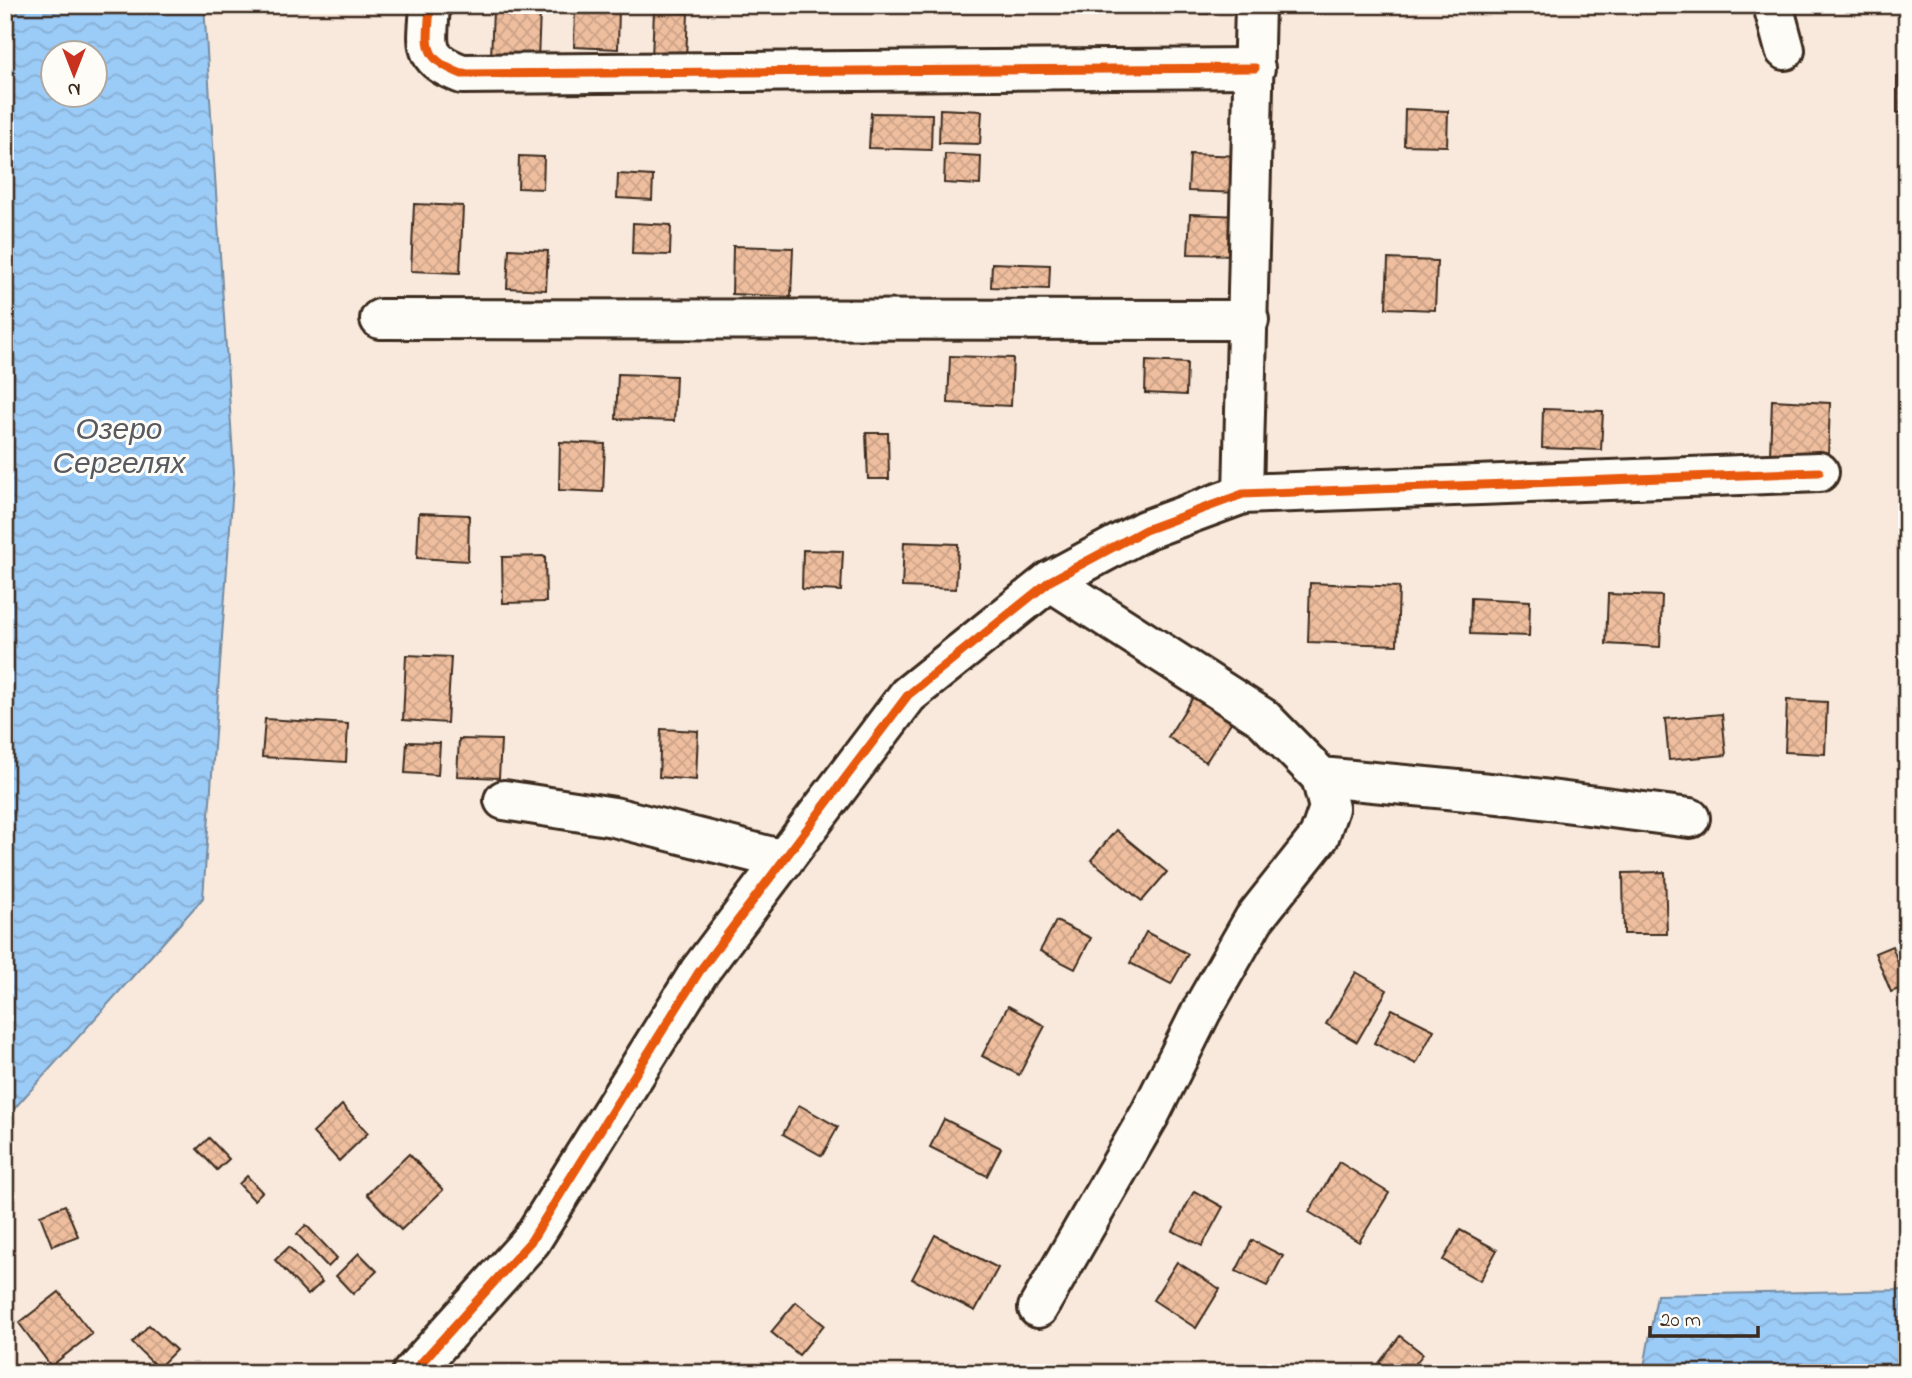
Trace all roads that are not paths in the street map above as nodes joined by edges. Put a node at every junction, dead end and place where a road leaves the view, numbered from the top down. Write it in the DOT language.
graph roads {
  1 [pos="430,5"];
  2 [pos="1255,5"];
  3 [pos="1773,5"];
  4 [pos="1785,50"];
  5 [pos="1255,68"];
  6 [pos="380,319"];
  7 [pos="1249,320"];
  8 [pos="1819,472"];
  9 [pos="1243,494"];
  10 [pos="1050,580"];
  11 [pos="1321,777"];
  12 [pos="504,800"];
  13 [pos="1690,818"];
  14 [pos="785,860"];
  15 [pos="1038,1308"];
  16 [pos="412,1373"];
  1 -- 5 [label="street"];
  2 -- 5 [label="street"];
  3 -- 4 [label="street"];
  5 -- 7 [label="street"];
  6 -- 7 [label="street"];
  7 -- 9 [label="street"];
  8 -- 9 [label="street"];
  9 -- 10 [label="street"];
  10 -- 11 [label="street"];
  10 -- 14 [label="street"];
  11 -- 13 [label="street"];
  11 -- 15 [label="street"];
  12 -- 14 [label="street"];
  14 -- 16 [label="street"];
}
